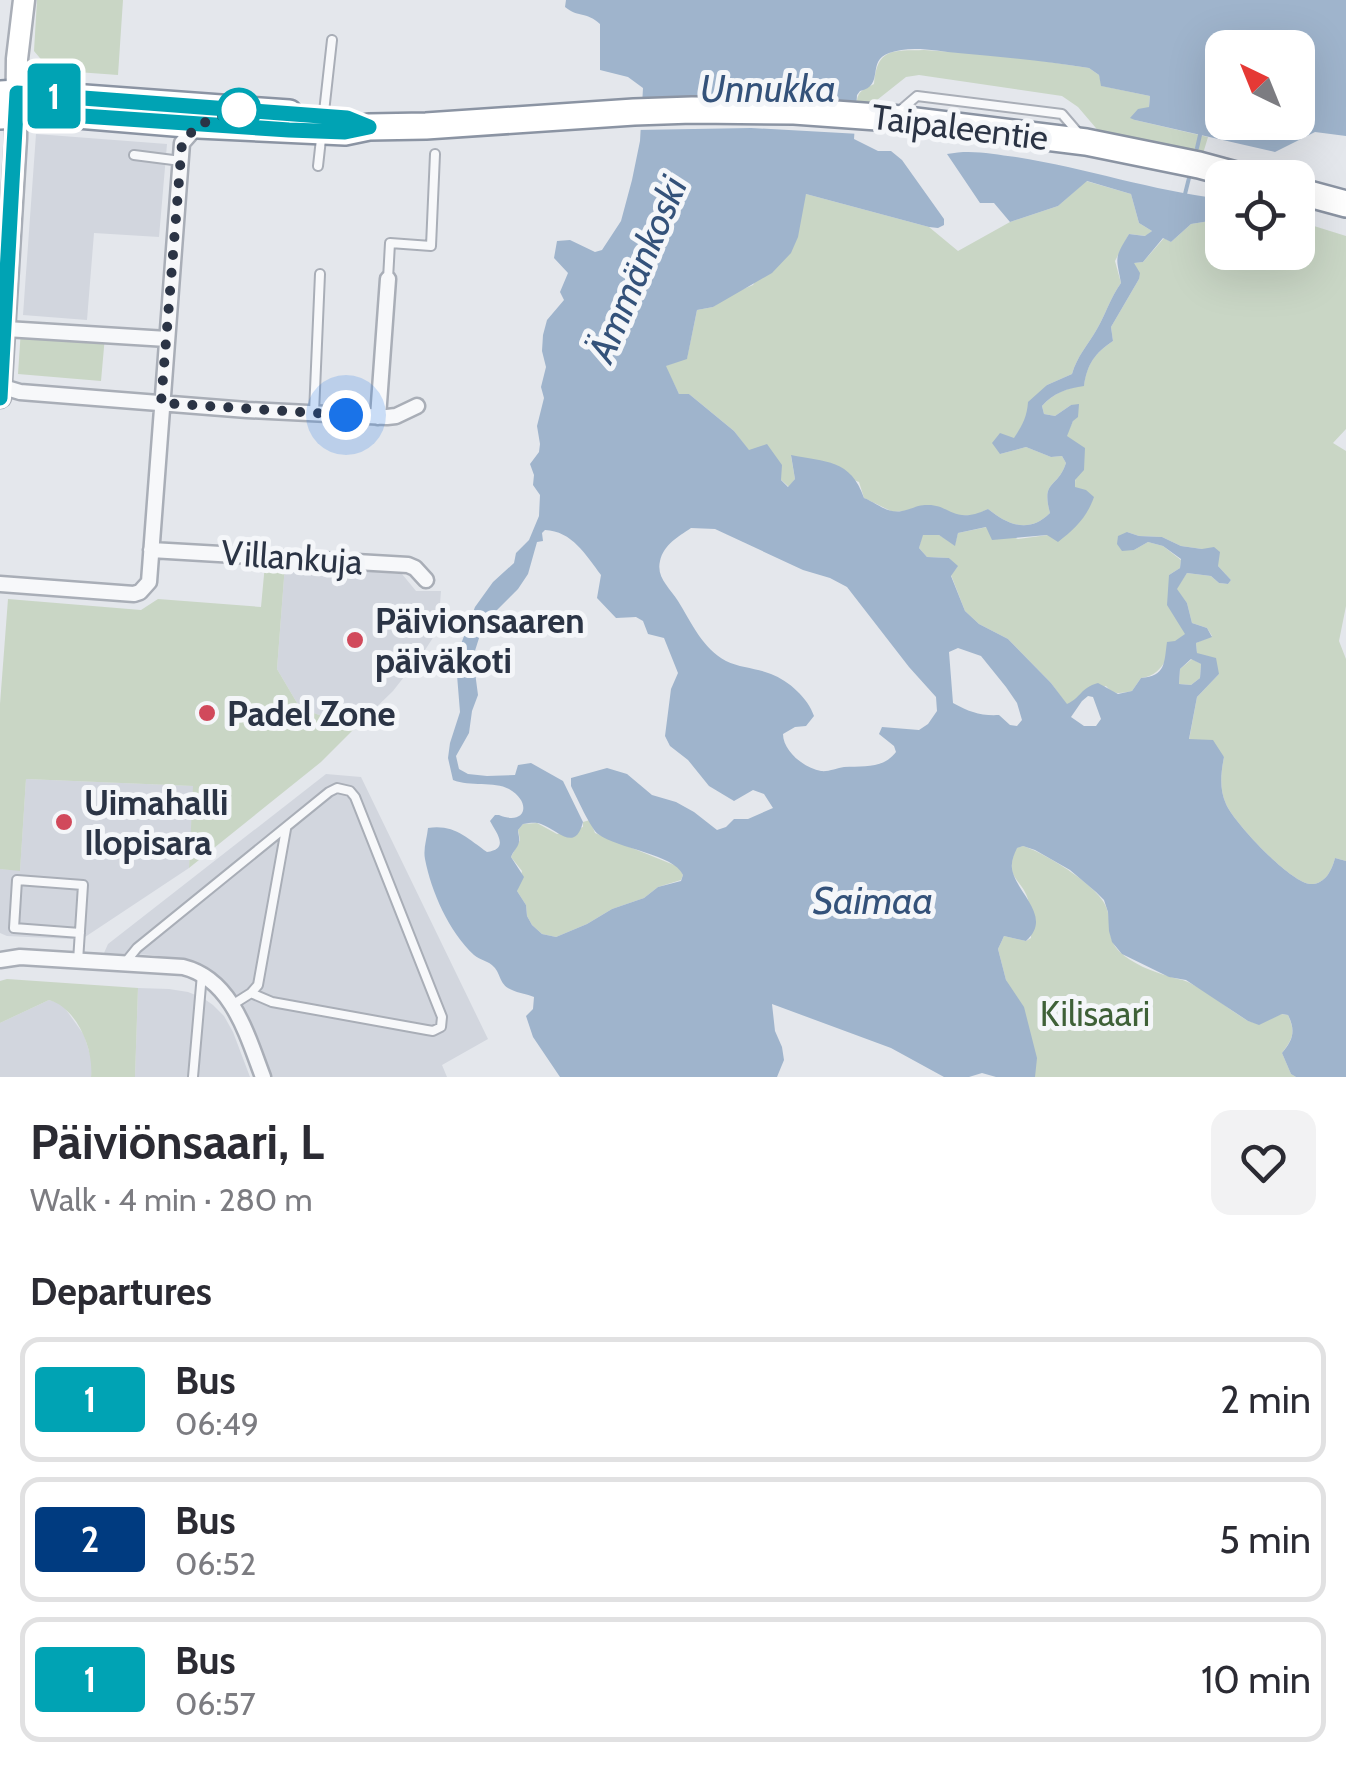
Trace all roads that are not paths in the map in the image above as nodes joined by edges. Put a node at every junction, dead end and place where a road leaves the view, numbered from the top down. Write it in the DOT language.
graph roads {
  1 [pos="24,0"];
  2 [pos="332,40"];
  3 [pos="9,105"];
  4 [pos="323,124"];
  5 [pos="190,134"];
  6 [pos="435,154"];
  7 [pos="134,155"];
  8 [pos="180,161"];
  9 [pos="318,166"];
  10 [pos="1205,167"];
  11 [pos="1315,196"];
  12 [pos="1346,204"];
  13 [pos="320,274"];
  14 [pos="388,278"];
  15 [pos="6,329"];
  16 [pos="167,339"];
  17 [pos="0,386"];
  18 [pos="0,397"];
  19 [pos="161,403"];
  20 [pos="416,406"];
  21 [pos="314,414"];
  22 [pos="378,416"];
  23 [pos="151,550"];
  24 [pos="426,580"];
  25 [pos="0,584"];
  26 [pos="286,829"];
  27 [pos="80,933"];
  28 [pos="0,950"];
  29 [pos="20,957"];
  30 [pos="0,960"];
  31 [pos="78,960"];
  32 [pos="124,964"];
  33 [pos="202,974"];
  34 [pos="251,993"];
  35 [pos="232,1005"];
  36 [pos="193,1077"];
  37 [pos="264,1077"];
  1 -- 3 [label="street"];
  2 -- 4 [label="lane"];
  3 -- 4 [label="highway, Taipaleentie"];
  3 -- 5 [label="highway, Taipaleentie"];
  3 -- 15 [label="street"];
  4 -- 5 [label="highway, Taipaleentie"];
  4 -- 9 [label="lane"];
  4 -- 10 [label="highway, Taipaleentie"];
  5 -- 8 [label="street"];
  6 -- 14 [label="lane"];
  7 -- 8 [label="lane"];
  8 -- 16 [label="street"];
  11 -- 12 [label="highway"];
  13 -- 21 [label="lane"];
  14 -- 22 [label="street"];
  15 -- 16 [label="street"];
  15 -- 17 [label="street"];
  16 -- 19 [label="street"];
  17 -- 18 [label="street"];
  17 -- 19 [label="street"];
  19 -- 21 [label="street"];
  19 -- 23 [label="street"];
  20 -- 22 [label="street"];
  21 -- 22 [label="street"];
  23 -- 24 [label="street, Villankuja"];
  23 -- 25 [label="street"];
  26 -- 32 [label="lane"];
  26 -- 34 [label="lane"];
  26 -- 34 [label="lane"];
  27 -- 27 [label="lane"];
  27 -- 31 [label="lane"];
  28 -- 29 [label="street"];
  29 -- 30 [label="street"];
  29 -- 31 [label="street"];
  31 -- 32 [label="street"];
  32 -- 33 [label="street"];
  33 -- 35 [label="street"];
  33 -- 36 [label="lane"];
  34 -- 35 [label="lane"];
  35 -- 37 [label="street"];
}
